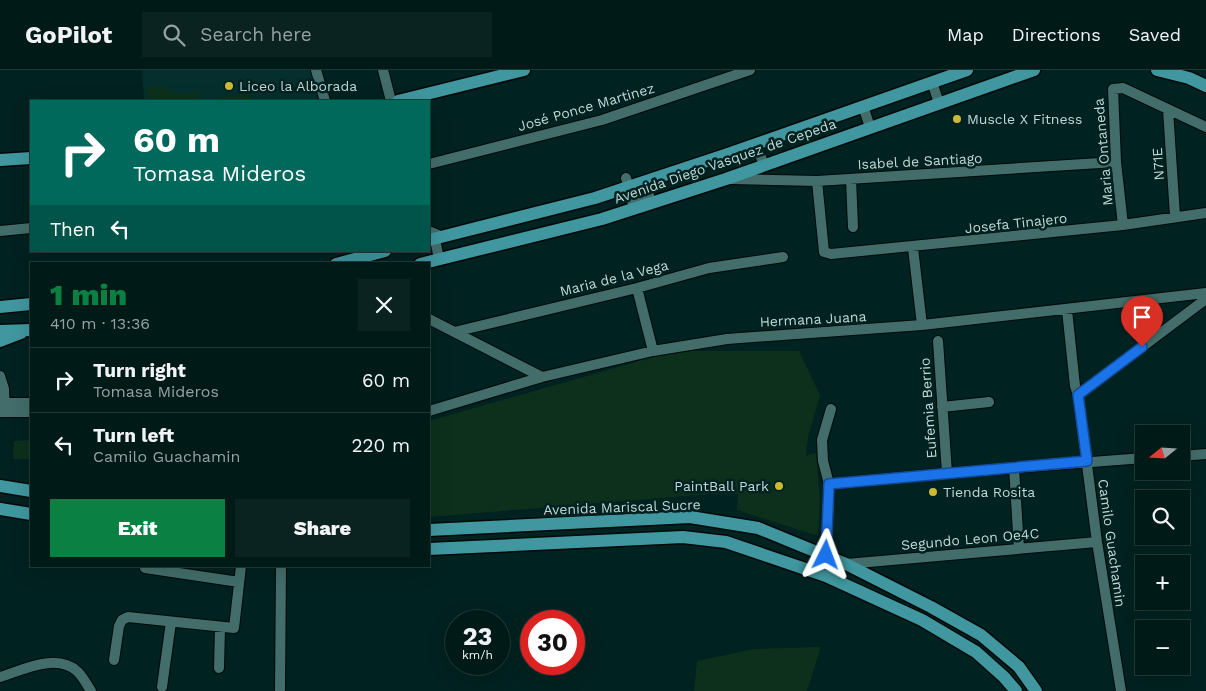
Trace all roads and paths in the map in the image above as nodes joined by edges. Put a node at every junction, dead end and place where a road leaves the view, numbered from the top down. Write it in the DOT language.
graph roads {
  1 [pos="316,70"];
  2 [pos="383,70"];
  3 [pos="524,70"];
  4 [pos="750,70"];
  5 [pos="966,70"];
  6 [pos="1034,70"];
  7 [pos="1157,70"];
  8 [pos="932,82"];
  9 [pos="1206,86"];
  10 [pos="325,100"];
  11 [pos="391,100"];
  12 [pos="402,100"];
  13 [pos="938,103"];
  14 [pos="863,106"];
  15 [pos="1168,110"];
  16 [pos="870,127"];
  17 [pos="1206,127"];
  18 [pos="756,144"];
  19 [pos="30,158"];
  20 [pos="0,160"];
  21 [pos="1116,162"];
  22 [pos="430,164"];
  23 [pos="764,165"];
  24 [pos="851,178"];
  25 [pos="726,179"];
  26 [pos="817,181"];
  27 [pos="628,183"];
  28 [pos="633,210"];
  29 [pos="1206,213"];
  30 [pos="1175,216"];
  31 [pos="1123,225"];
  32 [pos="853,227"];
  33 [pos="30,228"];
  34 [pos="0,231"];
  35 [pos="434,236"];
  36 [pos="913,248"];
  37 [pos="381,252"];
  38 [pos="783,257"];
  39 [pos="439,259"];
  40 [pos="344,262"];
  41 [pos="428,262"];
  42 [pos="637,288"];
  43 [pos="1206,294"];
  44 [pos="1206,299"];
  45 [pos="30,304"];
  46 [pos="0,307"];
  47 [pos="1067,310"];
  48 [pos="430,320"];
  49 [pos="922,325"];
  50 [pos="28,330"];
  51 [pos="0,331"];
  52 [pos="454,332"];
  53 [pos="0,341"];
  54 [pos="938,341"];
  55 [pos="653,351"];
  56 [pos="0,376"];
  57 [pos="542,377"];
  58 [pos="1078,395"];
  59 [pos="989,402"];
  60 [pos="30,403"];
  61 [pos="2,408"];
  62 [pos="942,408"];
  63 [pos="831,409"];
  64 [pos="430,411"];
  65 [pos="30,412"];
  66 [pos="1206,454"];
  67 [pos="1190,455"];
  68 [pos="1135,458"];
  69 [pos="1087,461"];
  70 [pos="1014,467"];
  71 [pos="947,473"];
  72 [pos="829,484"];
  73 [pos="0,486"];
  74 [pos="30,491"];
  75 [pos="0,509"];
  76 [pos="30,514"];
  77 [pos="493,526"];
  78 [pos="430,530"];
  79 [pos="1097,542"];
  80 [pos="430,548"];
  81 [pos="430,548"];
  82 [pos="1020,549"];
  83 [pos="826,555"];
  84 [pos="846,564"];
  85 [pos="241,567"];
  86 [pos="281,567"];
  87 [pos="145,568"];
  88 [pos="239,582"];
  89 [pos="170,622"];
  90 [pos="220,627"];
  91 [pos="114,660"];
  92 [pos="219,668"];
  93 [pos="0,677"];
  94 [pos="162,687"];
  95 [pos="89,690"];
  96 [pos="280,691"];
  97 [pos="1016,691"];
  98 [pos="1036,691"];
  99 [pos="1121,691"];
  1 -- 10 [label="street"];
  2 -- 11 [label="street"];
  3 -- 12 [label="main road"];
  4 -- 22 [label="street, José Ponce Martinez"];
  5 -- 8 [label="main road, Avenida Diego Vasquez de Cepeda"];
  6 -- 13 [label="main road, Avenida Diego Vasquez de Cepeda"];
  7 -- 9 [label="main road"];
  8 -- 13 [label="street"];
  8 -- 14 [label="main road, Avenida Diego Vasquez de Cepeda"];
  13 -- 16 [label="main road, Avenida Diego Vasquez de Cepeda"];
  14 -- 16 [label="street"];
  14 -- 18 [label="main road, Avenida Diego Vasquez de Cepeda"];
  15 -- 17 [label="street, Maria Ontaneda"];
  15 -- 21 [label="street, Maria Ontaneda"];
  15 -- 30 [label="street, N71E"];
  16 -- 23 [label="main road, Avenida Diego Vasquez de Cepeda"];
  18 -- 23 [label="street"];
  18 -- 27 [label="main road, Avenida Diego Vasquez de Cepeda"];
  19 -- 20 [label="main road"];
  21 -- 24 [label="street, Isabel de Santiago"];
  21 -- 31 [label="street, Maria Ontaneda"];
  23 -- 25 [label="main road, Avenida Diego Vasquez de Cepeda"];
  24 -- 26 [label="street, Isabel de Santiago"];
  24 -- 32 [label="street"];
  25 -- 26 [label="street, Isabel de Santiago"];
  25 -- 28 [label="main road, Avenida Diego Vasquez de Cepeda"];
  26 -- 36 [label="street, Josefa Tinajero"];
  27 -- 28 [label="street"];
  27 -- 35 [label="main road, Avenida Diego Vasquez de Cepeda"];
  28 -- 39 [label="main road, Avenida Diego Vasquez de Cepeda"];
  29 -- 30 [label="street, Josefa Tinajero"];
  30 -- 31 [label="street, Josefa Tinajero"];
  31 -- 36 [label="street, Josefa Tinajero"];
  33 -- 34 [label="street"];
  35 -- 39 [label="street"];
  36 -- 49 [label="street"];
  37 -- 40 [label="main road"];
  38 -- 42 [label="street, Maria de la Vega"];
  39 -- 41 [label="main road, Avenida Diego Vasquez de Cepeda"];
  42 -- 52 [label="street, Maria de la Vega"];
  42 -- 55 [label="street"];
  43 -- 47 [label="street, Hermana Juana"];
  44 -- 58 [label="street"];
  45 -- 46 [label="main road"];
  47 -- 49 [label="street, Hermana Juana"];
  47 -- 58 [label="street, Camilo Guachamin"];
  48 -- 52 [label="street"];
  49 -- 55 [label="street, Hermana Juana"];
  50 -- 51 [label="main road"];
  50 -- 53 [label="main road"];
  52 -- 57 [label="street"];
  54 -- 62 [label="street, Eufemia Berrio"];
  55 -- 57 [label="street, Hermana Juana"];
  56 -- 61 [label="street"];
  57 -- 64 [label="street, Hermana Juana"];
  58 -- 69 [label="street, Camilo Guachamin"];
  59 -- 62 [label="street"];
  60 -- 61 [label="street"];
  61 -- 65 [label="street"];
  62 -- 71 [label="street, Eufemia Berrio"];
  63 -- 72 [label="street"];
  66 -- 67 [label="street"];
  68 -- 69 [label="street"];
  69 -- 70 [label="street"];
  69 -- 79 [label="street, Camilo Guachamin"];
  70 -- 71 [label="street"];
  70 -- 82 [label="street"];
  71 -- 72 [label="street"];
  72 -- 83 [label="street"];
  73 -- 74 [label="main road"];
  75 -- 76 [label="main road"];
  77 -- 78 [label="main road, Avenida Mariscal Sucre"];
  77 -- 80 [label="main road"];
  77 -- 83 [label="main road, Avenida Mariscal Sucre"];
  79 -- 82 [label="street, Segundo Leon Oe4C"];
  79 -- 99 [label="street, Camilo Guachamin"];
  81 -- 97 [label="main road"];
  82 -- 84 [label="street, Segundo Leon Oe4C"];
  83 -- 84 [label="main road, Avenida Mariscal Sucre"];
  84 -- 98 [label="main road, Avenida Mariscal Sucre"];
  85 -- 88 [label="street"];
  86 -- 96 [label="street"];
  87 -- 88 [label="street"];
  88 -- 90 [label="street"];
  89 -- 90 [label="street"];
  89 -- 91 [label="street"];
  89 -- 94 [label="street"];
  90 -- 92 [label="street"];
  93 -- 95 [label="street"];
}
